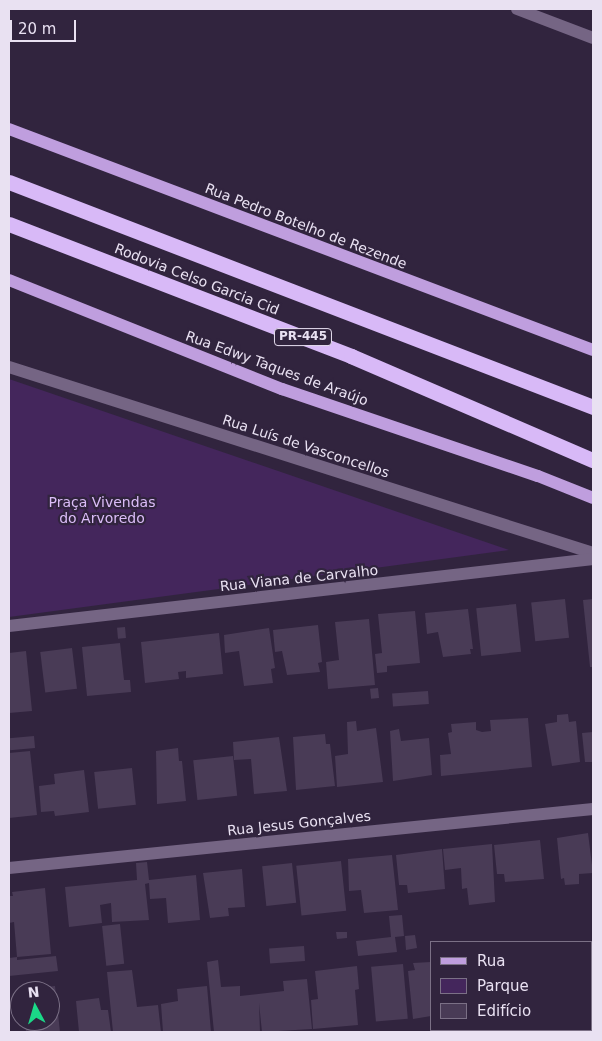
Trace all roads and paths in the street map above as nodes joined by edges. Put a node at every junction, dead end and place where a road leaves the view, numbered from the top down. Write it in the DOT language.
graph roads {
  1 [pos="517,9"];
  2 [pos="593,38"];
  3 [pos="9,129"];
  4 [pos="9,182"];
  5 [pos="9,224"];
  6 [pos="9,280"];
  7 [pos="593,350"];
  8 [pos="9,367"];
  9 [pos="593,407"];
  10 [pos="593,460"];
  11 [pos="593,498"];
  12 [pos="593,553"];
  13 [pos="593,560"];
  14 [pos="9,626"];
  15 [pos="593,809"];
  16 [pos="9,868"];
  1 -- 2 [label="street"];
  3 -- 7 [label="main road, Rua Pedro Botelho de Rezende"];
  4 -- 9 [label="highway, Rodovia Celso Garcia Cid / PR-445"];
  5 -- 10 [label="highway, Rodovia Celso Garcia Cid / PR-445"];
  6 -- 11 [label="main road, Rua Edwy Taques de Araújo"];
  8 -- 12 [label="street, Rua Luís de Vasconcellos"];
  13 -- 14 [label="street, Rua Viana de Carvalho"];
  15 -- 16 [label="street, Rua Jesus Gonçalves"];
}
